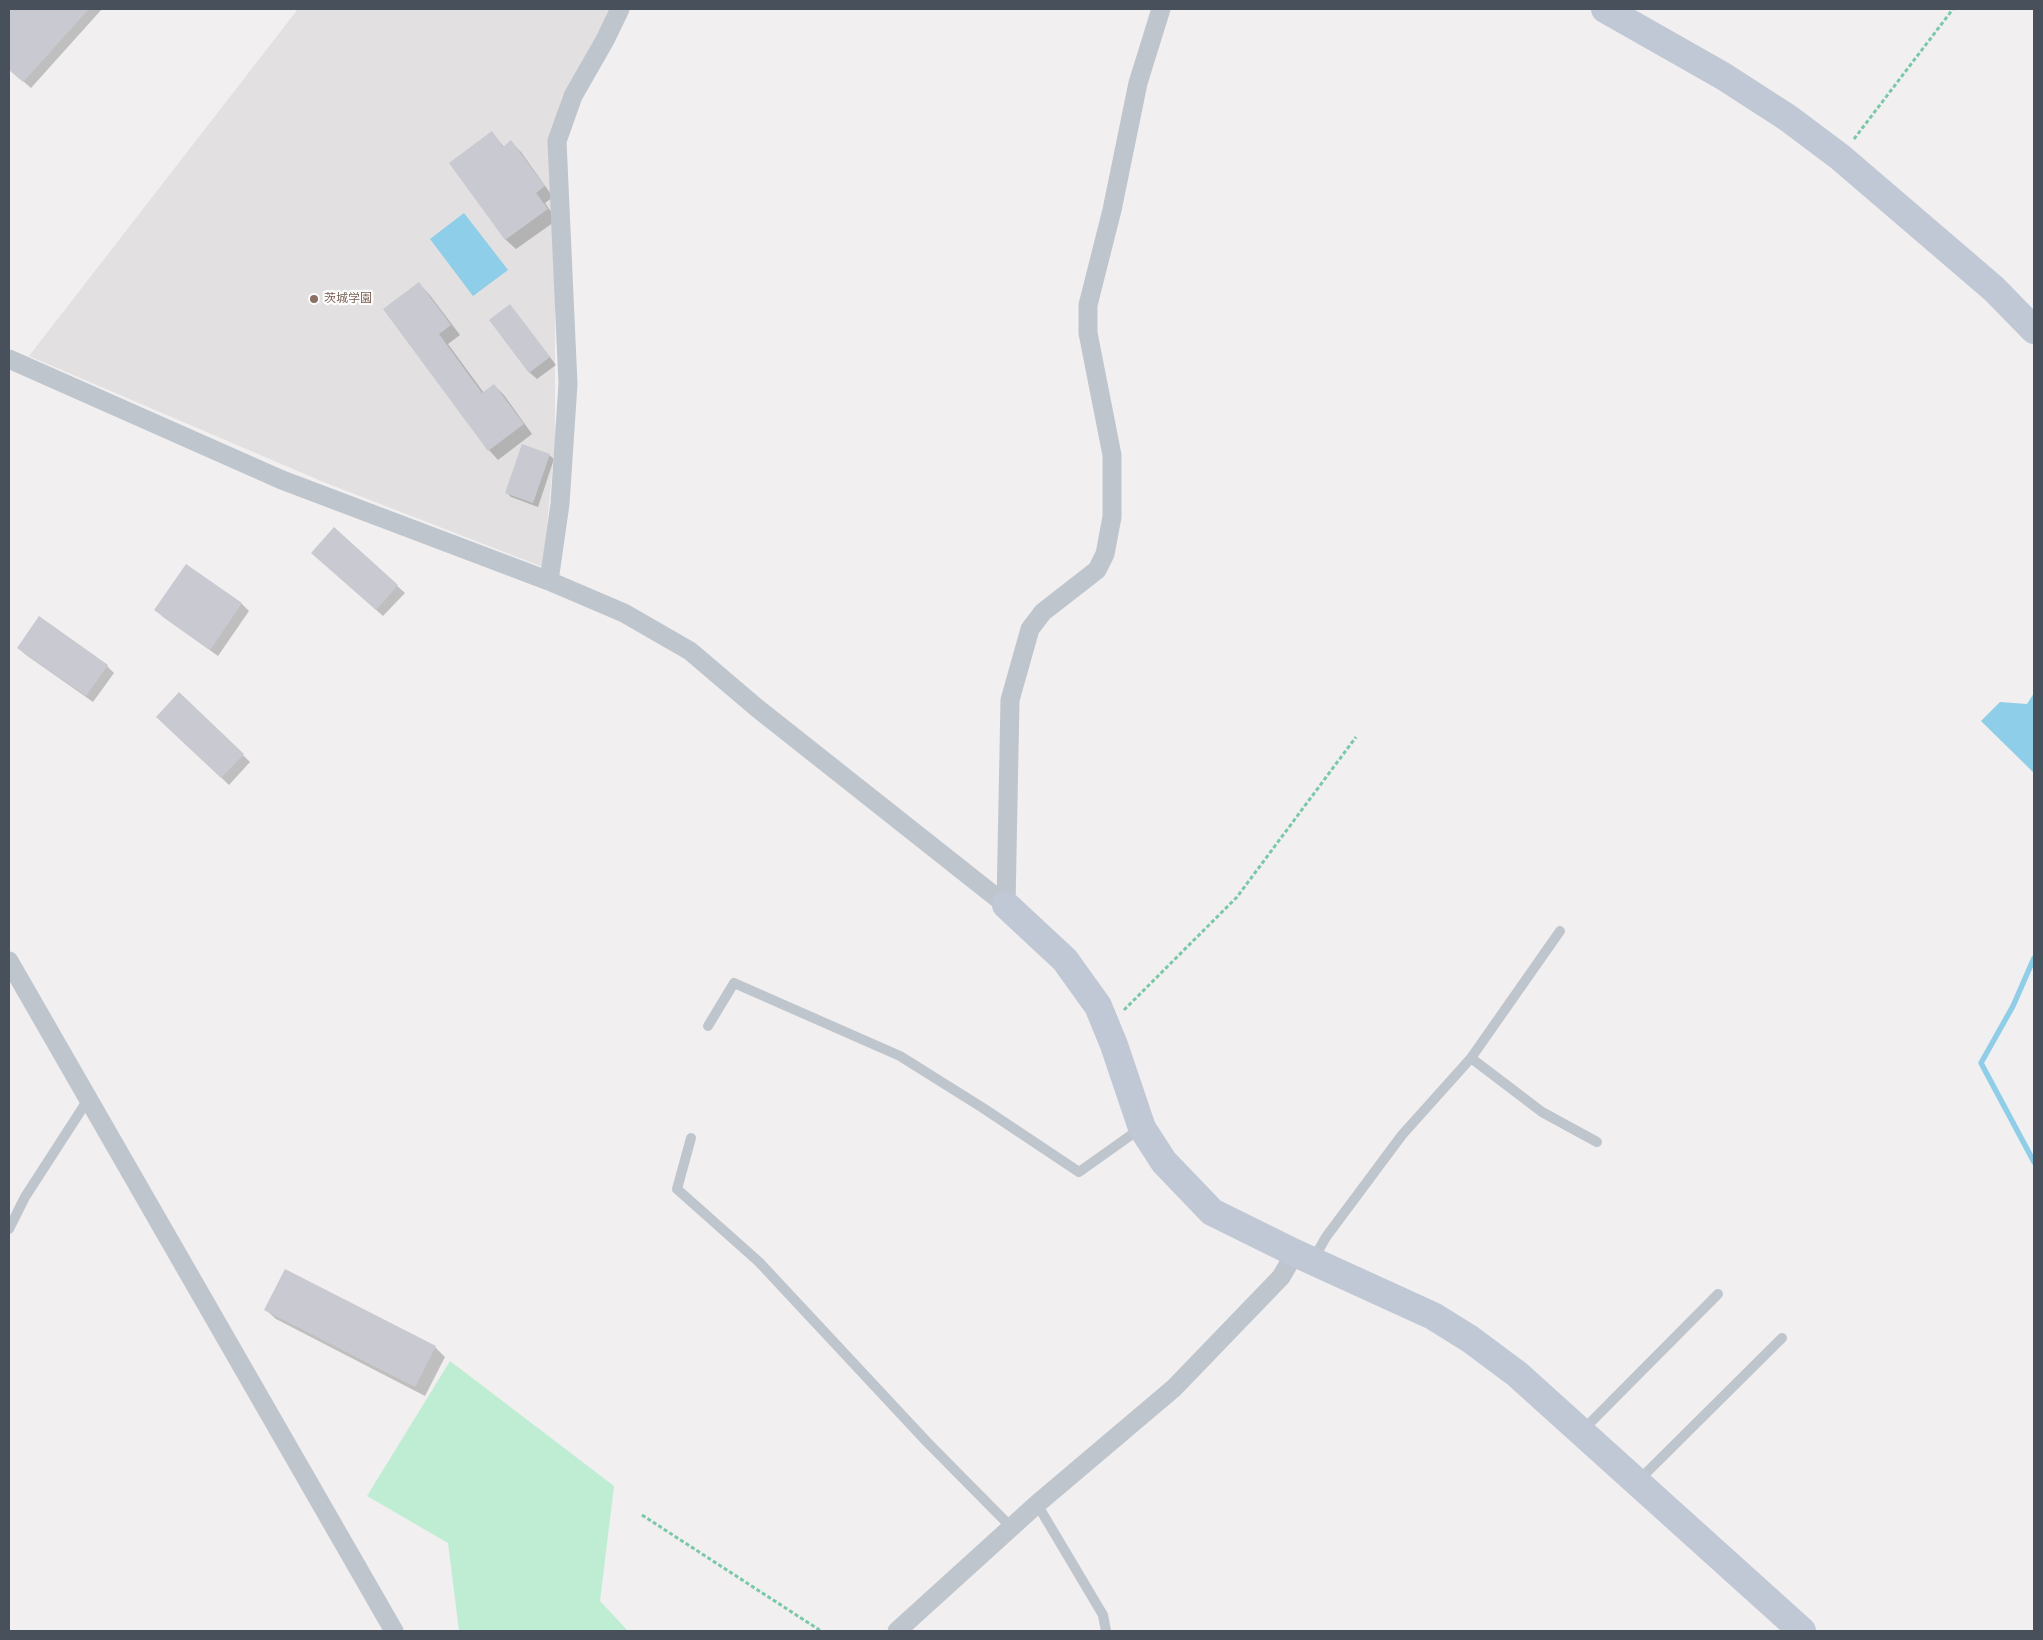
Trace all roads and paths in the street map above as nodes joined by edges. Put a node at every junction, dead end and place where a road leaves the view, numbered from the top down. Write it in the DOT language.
graph roads {
  1 [pos="620,9"];
  2 [pos="1161,9"];
  3 [pos="1605,9"];
  4 [pos="1953,9"];
  5 [pos="1840,157"];
  6 [pos="2034,330"];
  7 [pos="9,359"];
  8 [pos="549,581"];
  9 [pos="1356,737"];
  10 [pos="1006,905"];
  11 [pos="1560,931"];
  12 [pos="9,960"];
  13 [pos="708,1026"];
  14 [pos="1106,1028"];
  15 [pos="1471,1058"];
  16 [pos="89,1098"];
  17 [pos="1142,1128"];
  18 [pos="691,1138"];
  19 [pos="1597,1142"];
  20 [pos="9,1229"];
  21 [pos="1304,1257"];
  22 [pos="1718,1294"];
  23 [pos="1782,1338"];
  24 [pos="1581,1432"];
  25 [pos="1636,1482"];
  26 [pos="1037,1504"];
  27 [pos="642,1515"];
  28 [pos="1011,1527"];
  29 [pos="394,1631"];
  30 [pos="821,1631"];
  31 [pos="897,1631"];
  32 [pos="1106,1631"];
  33 [pos="1802,1631"];
  1 -- 8 [label="street"];
  2 -- 10 [label="street"];
  3 -- 5 [label="street"];
  4 -- 5 [label="path"];
  5 -- 6 [label="street"];
  7 -- 8 [label="street"];
  8 -- 10 [label="street"];
  9 -- 14 [label="path"];
  10 -- 14 [label="street"];
  11 -- 15 [label="lane"];
  12 -- 16 [label="street"];
  13 -- 17 [label="lane"];
  14 -- 17 [label="street"];
  15 -- 19 [label="lane"];
  15 -- 21 [label="lane"];
  16 -- 20 [label="lane"];
  16 -- 29 [label="street"];
  17 -- 21 [label="street"];
  18 -- 28 [label="lane"];
  21 -- 24 [label="street"];
  21 -- 26 [label="street"];
  22 -- 24 [label="lane"];
  23 -- 25 [label="lane"];
  24 -- 25 [label="street"];
  25 -- 33 [label="street"];
  26 -- 28 [label="street"];
  26 -- 32 [label="lane"];
  27 -- 30 [label="path"];
  28 -- 31 [label="street"];
}
